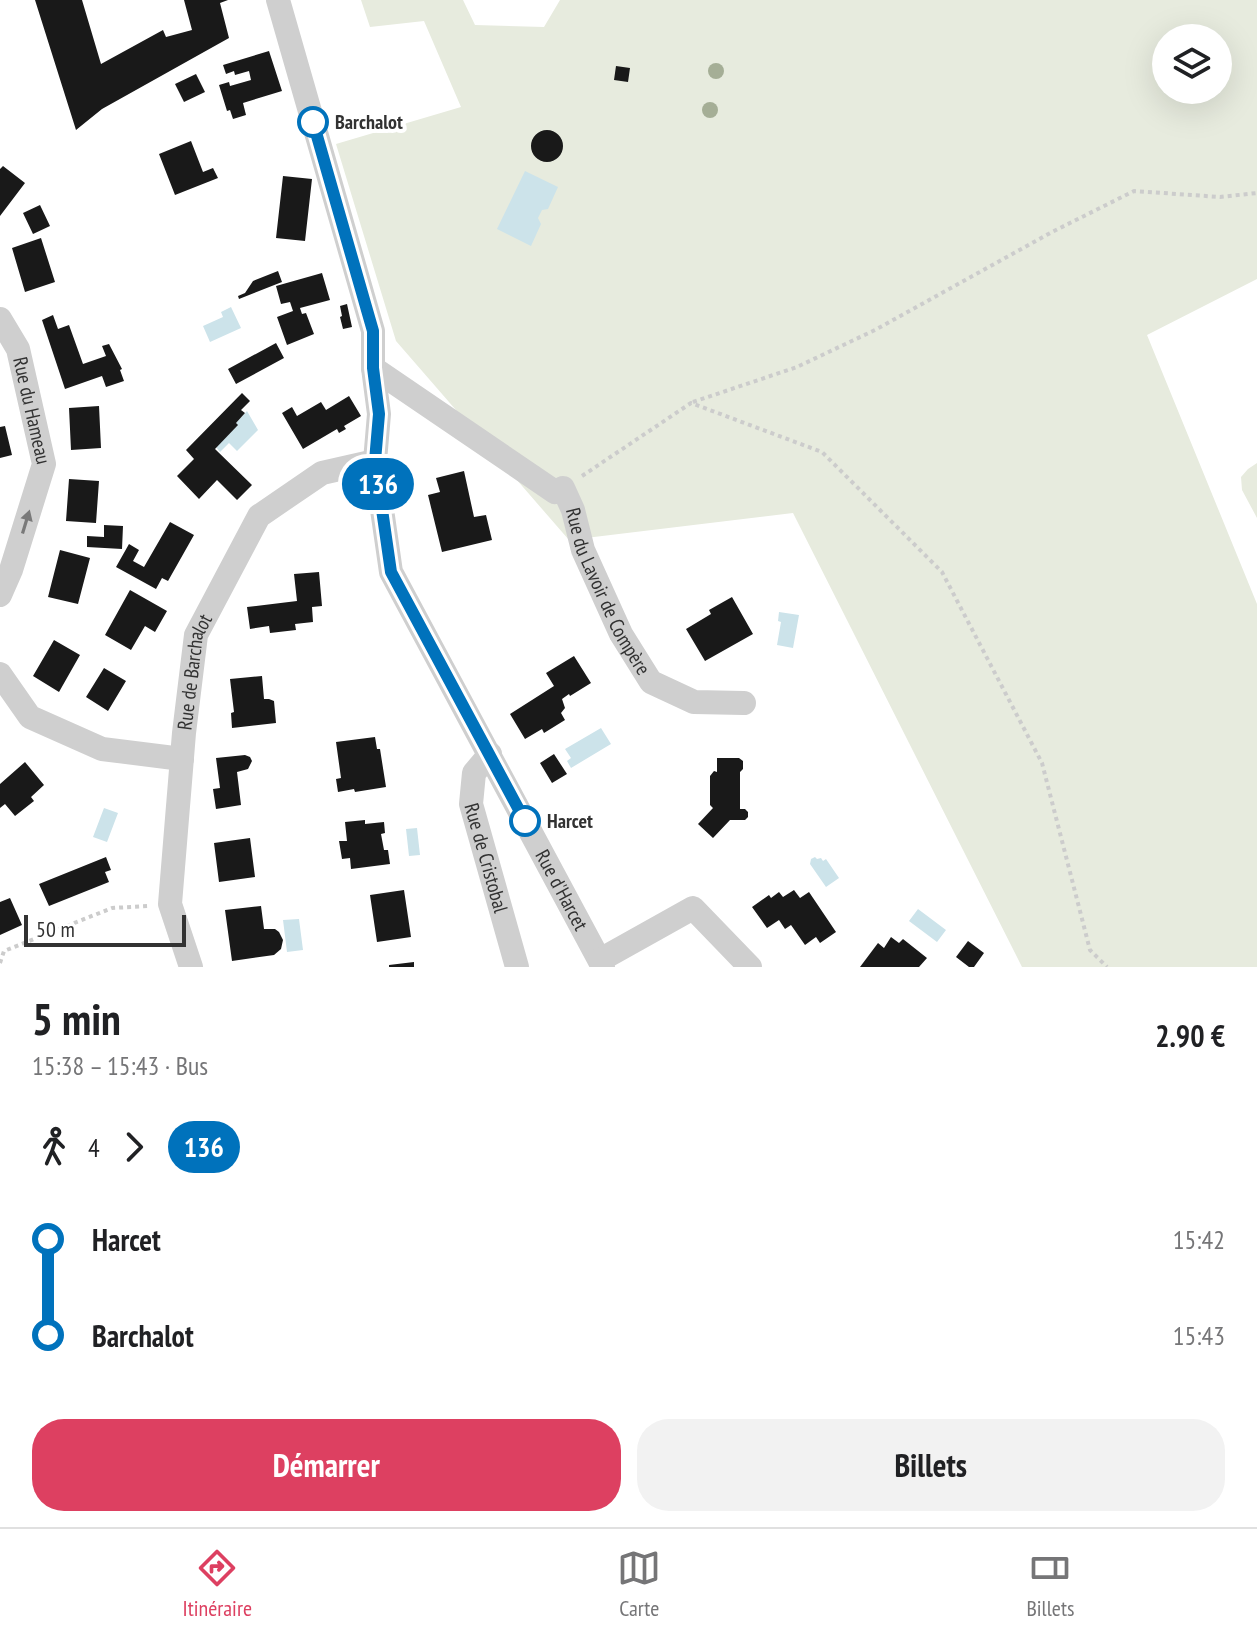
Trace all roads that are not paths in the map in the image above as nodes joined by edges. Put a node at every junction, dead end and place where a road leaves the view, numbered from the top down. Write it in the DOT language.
graph roads {
  1 [pos="278,0"];
  2 [pos="0,319"];
  3 [pos="373,368"];
  4 [pos="375,461"];
  5 [pos="0,595"];
  6 [pos="0,674"];
  7 [pos="744,703"];
  8 [pos="490,754"];
  9 [pos="182,759"];
  10 [pos="602,964"];
  11 [pos="191,967"];
  12 [pos="517,967"];
  13 [pos="750,967"];
  1 -- 3 [label="street, Rue d'Harcet"];
  5 -- 2 [label="street, Rue du Hameau, one-way"];
  3 -- 4 [label="street, Rue d'Harcet"];
  3 -- 7 [label="street, Rue du Lavoir de Compère"];
  4 -- 8 [label="street, Rue d'Harcet"];
  4 -- 9 [label="street, Rue de Barchalot"];
  6 -- 9 [label="street"];
  8 -- 10 [label="street, Rue d'Harcet"];
  8 -- 12 [label="street, Rue de Cristobal"];
  9 -- 11 [label="street, Rue de Barchalot"];
  10 -- 13 [label="street"];
}
